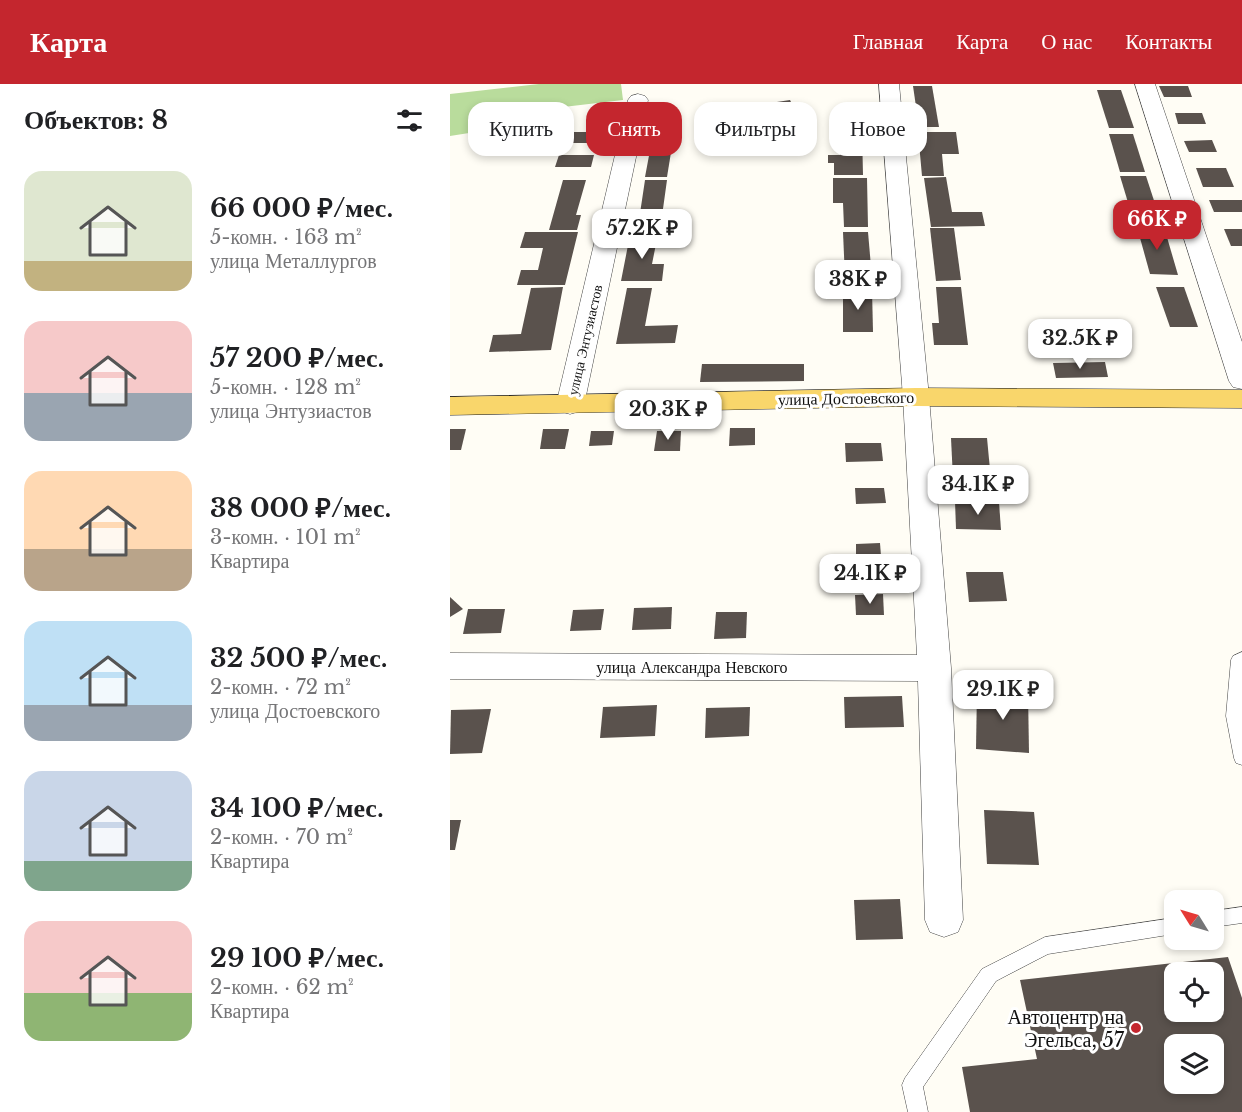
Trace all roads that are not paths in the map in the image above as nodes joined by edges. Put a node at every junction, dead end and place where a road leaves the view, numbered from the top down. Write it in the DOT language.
graph roads {
  1 [pos="889,84"];
  2 [pos="1145,84"];
  3 [pos="638,100"];
  4 [pos="1242,381"];
  5 [pos="916,397"];
  6 [pos="1242,399"];
  7 [pos="570,405"];
  8 [pos="450,406"];
  9 [pos="1242,658"];
  10 [pos="450,666"];
  11 [pos="934,668"];
  12 [pos="1242,758"];
  13 [pos="1242,915"];
  14 [pos="1224,918"];
  15 [pos="944,920"];
  16 [pos="1164,928"];
  17 [pos="918,1112"];
  1 -- 5 [label="street"];
  2 -- 4 [label="street"];
  3 -- 7 [label="street, улица Энтузиастов"];
  5 -- 6 [label="main road, улица Достоевского"];
  5 -- 7 [label="main road, улица Достоевского"];
  5 -- 11 [label="street"];
  7 -- 8 [label="main road, улица Достоевского"];
  9 -- 12 [label="lane"];
  10 -- 11 [label="street, улица Александра Невского"];
  11 -- 15 [label="street"];
  13 -- 14 [label="lane"];
  16 -- 17 [label="lane"];
}
